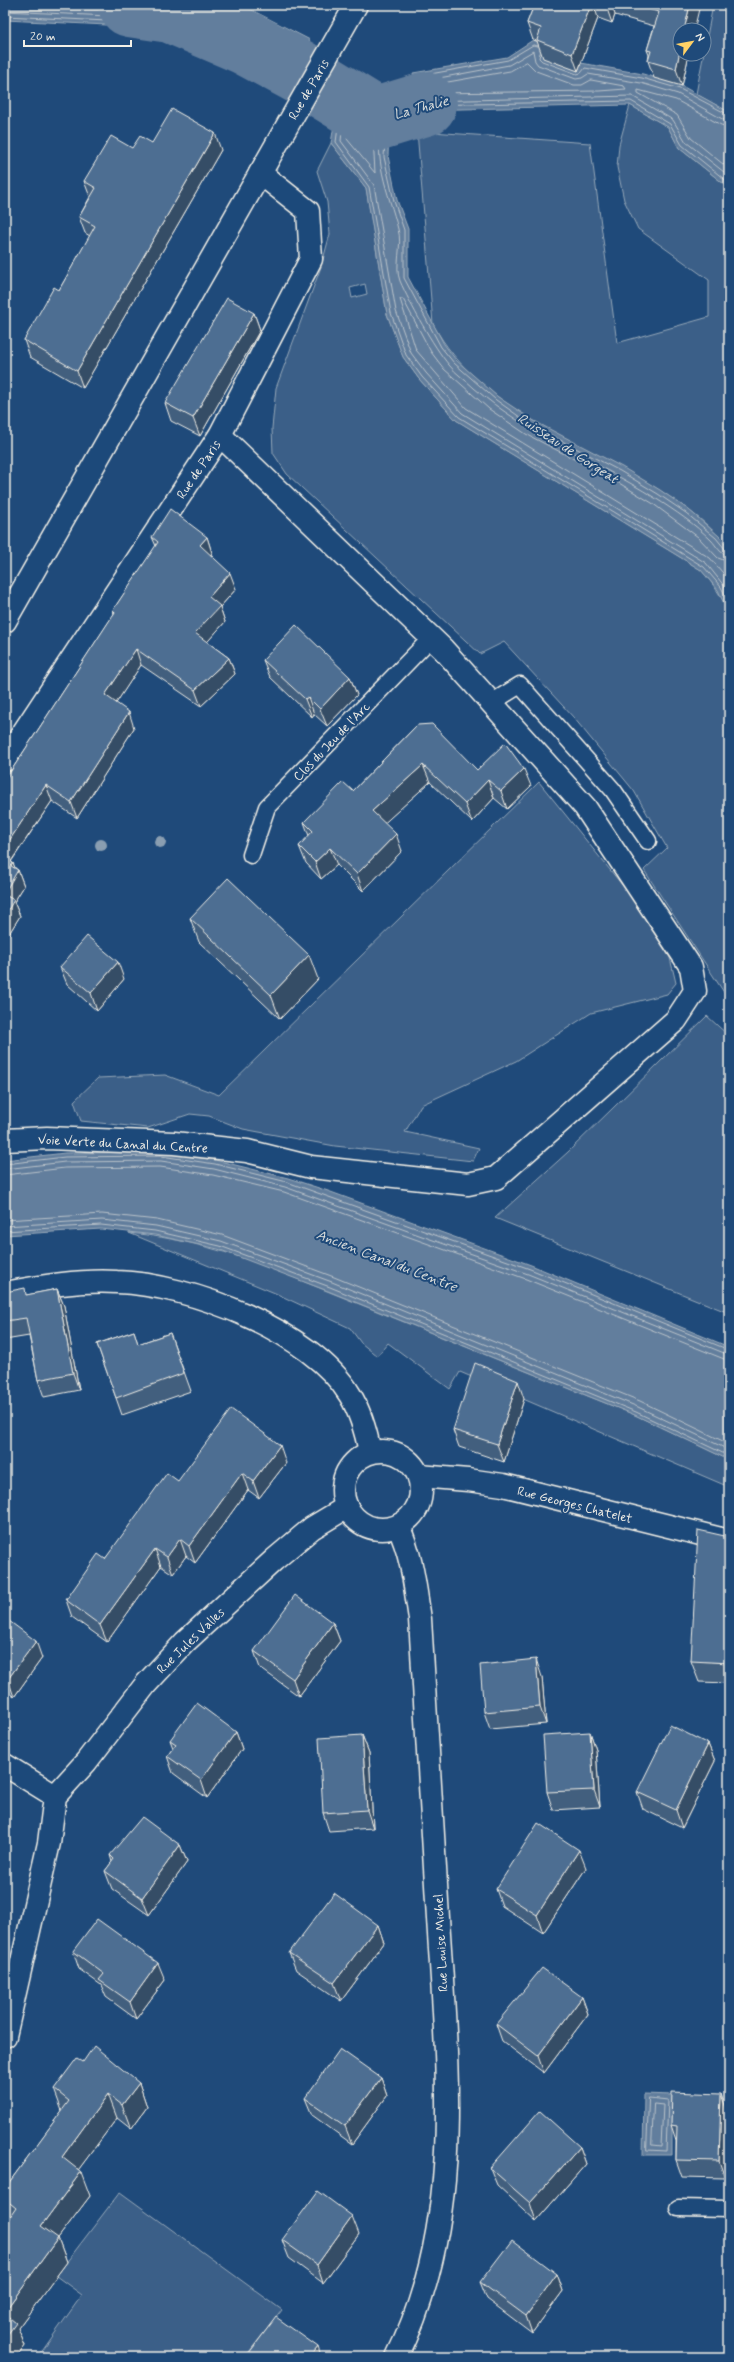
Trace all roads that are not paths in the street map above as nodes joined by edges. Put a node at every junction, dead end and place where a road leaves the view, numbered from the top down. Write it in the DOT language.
graph roads {
  1 [pos="356,5"];
  2 [pos="260,173"];
  3 [pos="220,435"];
  4 [pos="5,621"];
  5 [pos="431,638"];
  6 [pos="491,703"];
  7 [pos="5,760"];
  8 [pos="648,841"];
  9 [pos="251,855"];
  10 [pos="5,1140"];
  11 [pos="5,1293"];
  12 [pos="370,1452"];
  13 [pos="419,1476"];
  14 [pos="347,1507"];
  15 [pos="398,1526"];
  16 [pos="729,1541"];
  17 [pos="5,1765"];
  18 [pos="55,1796"];
  19 [pos="5,2036"];
  20 [pos="678,2208"];
  21 [pos="729,2209"];
  22 [pos="397,2357"];
  1 -- 2 [label="street, Rue de Paris"];
  2 -- 3 [label="street, Rue de Paris"];
  2 -- 4 [label="street, Rue de Paris"];
  3 -- 5 [label="street, Voie Verte du Canal du Centre"];
  3 -- 7 [label="street, Rue de Paris"];
  5 -- 6 [label="street, Voie Verte du Canal du Centre"];
  5 -- 9 [label="lane, Clos du Jeu de l'Arc"];
  6 -- 8 [label="lane"];
  6 -- 10 [label="street, Voie Verte du Canal du Centre"];
  11 -- 12 [label="street"];
  12 -- 13 [label="street"];
  12 -- 14 [label="street"];
  13 -- 15 [label="street"];
  13 -- 16 [label="street, Rue Georges Chatelet"];
  14 -- 15 [label="street"];
  14 -- 18 [label="street, Rue Jules Valles"];
  15 -- 22 [label="street, Rue Louise Michel"];
  17 -- 18 [label="street"];
  18 -- 19 [label="street"];
  20 -- 21 [label="lane"];
}
